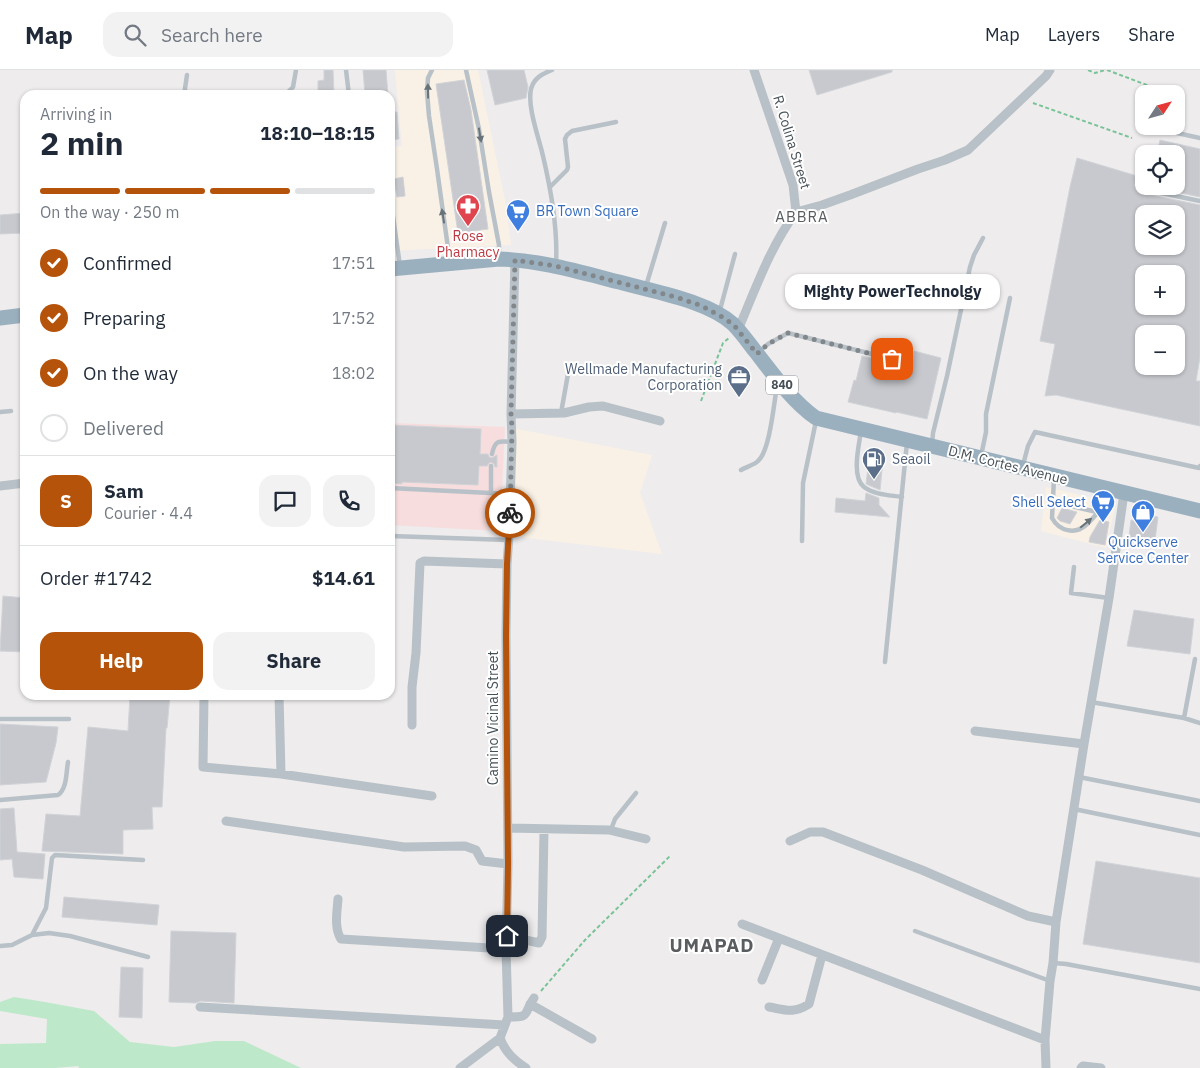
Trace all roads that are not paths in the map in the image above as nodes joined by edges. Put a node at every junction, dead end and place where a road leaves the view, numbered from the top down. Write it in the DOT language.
graph roads {
  1 [pos="296,70"];
  2 [pos="346,70"];
  3 [pos="432,70"];
  4 [pos="466,70"];
  5 [pos="552,70"];
  6 [pos="754,70"];
  7 [pos="1050,70"];
  8 [pos="187,75"];
  9 [pos="185,90"];
  10 [pos="290,90"];
  11 [pos="348,90"];
  12 [pos="616,122"];
  13 [pos="1185,135"];
  14 [pos="1200,138"];
  15 [pos="550,187"];
  16 [pos="1171,195"];
  17 [pos="1200,201"];
  18 [pos="796,212"];
  19 [pos="665,223"];
  20 [pos="982,238"];
  21 [pos="735,254"];
  22 [pos="507,259"];
  23 [pos="448,264"];
  24 [pos="556,266"];
  25 [pos="395,269"];
  26 [pos="645,289"];
  27 [pos="1010,298"];
  28 [pos="719,314"];
  29 [pos="20,316"];
  30 [pos="0,318"];
  31 [pos="738,330"];
  32 [pos="757,354"];
  33 [pos="908,363"];
  34 [pos="568,374"];
  35 [pos="778,380"];
  36 [pos="11,411"];
  37 [pos="0,412"];
  38 [pos="560,413"];
  39 [pos="511,414"];
  40 [pos="816,418"];
  41 [pos="660,422"];
  42 [pos="862,430"];
  43 [pos="907,441"];
  44 [pos="512,442"];
  45 [pos="932,446"];
  46 [pos="492,454"];
  47 [pos="981,458"];
  48 [pos="491,466"];
  49 [pos="1200,466"];
  50 [pos="1022,469"];
  51 [pos="741,470"];
  52 [pos="1054,476"];
  53 [pos="20,484"];
  54 [pos="0,486"];
  55 [pos="395,488"];
  56 [pos="1120,492"];
  57 [pos="491,493"];
  58 [pos="510,494"];
  59 [pos="902,497"];
  60 [pos="1053,502"];
  61 [pos="1097,512"];
  62 [pos="1200,512"];
  63 [pos="395,536"];
  64 [pos="509,540"];
  65 [pos="802,541"];
  66 [pos="507,564"];
  67 [pos="1074,567"];
  68 [pos="1109,598"];
  69 [pos="1195,659"];
  70 [pos="885,662"];
  71 [pos="204,700"];
  72 [pos="279,700"];
  73 [pos="1091,702"];
  74 [pos="1184,718"];
  75 [pos="0,719"];
  76 [pos="69,720"];
  77 [pos="1200,723"];
  78 [pos="412,725"];
  79 [pos="975,732"];
  80 [pos="1084,744"];
  81 [pos="68,762"];
  82 [pos="281,774"];
  83 [pos="1079,777"];
  84 [pos="636,793"];
  85 [pos="432,796"];
  86 [pos="0,800"];
  87 [pos="1200,801"];
  88 [pos="1074,808"];
  89 [pos="226,822"];
  90 [pos="508,828"];
  91 [pos="544,830"];
  92 [pos="609,830"];
  93 [pos="1200,835"];
  94 [pos="646,839"];
  95 [pos="790,841"];
  96 [pos="142,860"];
  97 [pos="508,864"];
  98 [pos="338,899"];
  99 [pos="1056,922"];
  100 [pos="742,924"];
  101 [pos="915,931"];
  102 [pos="32,936"];
  103 [pos="507,936"];
  104 [pos="778,938"];
  105 [pos="0,946"];
  106 [pos="506,949"];
  107 [pos="822,955"];
  108 [pos="148,957"];
  109 [pos="1053,963"];
  110 [pos="762,980"];
  111 [pos="1050,981"];
  112 [pos="1200,989"];
  113 [pos="769,1006"];
  114 [pos="200,1007"];
  115 [pos="506,1021"];
  116 [pos="500,1038"];
  117 [pos="592,1040"];
  118 [pos="1045,1040"];
  119 [pos="520,1066"];
  120 [pos="460,1068"];
  121 [pos="1046,1068"];
  122 [pos="1080,1068"];
  123 [pos="1101,1068"];
  1 -- 10 [label="lane"];
  2 -- 11 [label="lane"];
  23 -- 3 [label="lane, one-way"];
  4 -- 22 [label="lane, one-way"];
  5 -- 15 [label="lane"];
  6 -- 18 [label="street, R. Colina Street"];
  7 -- 18 [label="street"];
  8 -- 9 [label="lane"];
  12 -- 15 [label="lane"];
  13 -- 14 [label="lane"];
  15 -- 24 [label="lane"];
  16 -- 17 [label="lane"];
  18 -- 31 [label="street"];
  19 -- 26 [label="lane"];
  20 -- 45 [label="lane"];
  21 -- 28 [label="lane"];
  22 -- 23 [label="highway, D.M. Cortes Avenue / 840"];
  22 -- 24 [label="highway, D.M. Cortes Avenue / 840"];
  22 -- 39 [label="street, Camino Vicinal Street"];
  23 -- 25 [label="highway, D.M. Cortes Avenue / 840"];
  24 -- 26 [label="highway, D.M. Cortes Avenue / 840"];
  26 -- 28 [label="highway, D.M. Cortes Avenue / 840"];
  27 -- 47 [label="lane"];
  28 -- 31 [label="highway, D.M. Cortes Avenue / 840"];
  29 -- 30 [label="highway"];
  31 -- 32 [label="highway, D.M. Cortes Avenue / 840"];
  32 -- 33 [label="lane"];
  32 -- 35 [label="highway, D.M. Cortes Avenue / 840"];
  34 -- 38 [label="lane"];
  35 -- 40 [label="highway, D.M. Cortes Avenue / 840"];
  35 -- 51 [label="lane"];
  36 -- 37 [label="lane"];
  38 -- 39 [label="street"];
  38 -- 41 [label="street"];
  39 -- 44 [label="street, Camino Vicinal Street"];
  40 -- 42 [label="highway, D.M. Cortes Avenue / 840"];
  40 -- 65 [label="lane"];
  42 -- 43 [label="highway, D.M. Cortes Avenue / 840"];
  42 -- 59 [label="lane"];
  43 -- 45 [label="highway, D.M. Cortes Avenue / 840"];
  43 -- 59 [label="lane"];
  44 -- 46 [label="lane"];
  44 -- 58 [label="street, Camino Vicinal Street"];
  45 -- 47 [label="highway, D.M. Cortes Avenue / 840"];
  47 -- 50 [label="highway, D.M. Cortes Avenue / 840"];
  48 -- 57 [label="lane"];
  49 -- 50 [label="lane"];
  50 -- 52 [label="highway, D.M. Cortes Avenue / 840"];
  52 -- 56 [label="highway, D.M. Cortes Avenue / 840"];
  52 -- 60 [label="lane"];
  53 -- 54 [label="street"];
  55 -- 57 [label="lane"];
  56 -- 61 [label="lane"];
  56 -- 62 [label="highway, D.M. Cortes Avenue / 840"];
  56 -- 68 [label="street"];
  57 -- 58 [label="lane"];
  58 -- 64 [label="street, Camino Vicinal Street"];
  59 -- 70 [label="lane"];
  60 -- 61 [label="lane"];
  60 -- 61 [label="lane, one-way"];
  63 -- 64 [label="lane"];
  64 -- 66 [label="street, Camino Vicinal Street"];
  66 -- 78 [label="street"];
  66 -- 90 [label="street, Camino Vicinal Street"];
  67 -- 68 [label="lane"];
  68 -- 73 [label="street"];
  69 -- 74 [label="lane"];
  71 -- 82 [label="street"];
  72 -- 82 [label="street"];
  73 -- 74 [label="lane"];
  73 -- 80 [label="street"];
  74 -- 77 [label="lane"];
  75 -- 76 [label="lane"];
  79 -- 80 [label="street"];
  80 -- 83 [label="street"];
  81 -- 86 [label="lane"];
  82 -- 85 [label="street"];
  83 -- 87 [label="lane"];
  83 -- 88 [label="street"];
  84 -- 92 [label="lane"];
  88 -- 93 [label="lane"];
  88 -- 99 [label="street"];
  89 -- 97 [label="street"];
  90 -- 91 [label="street"];
  90 -- 97 [label="street, Camino Vicinal Street"];
  91 -- 92 [label="street"];
  91 -- 103 [label="street"];
  92 -- 94 [label="street"];
  95 -- 99 [label="street"];
  96 -- 102 [label="lane"];
  97 -- 103 [label="street, Camino Vicinal Street"];
  98 -- 106 [label="street"];
  99 -- 109 [label="street"];
  100 -- 104 [label="street"];
  101 -- 111 [label="lane"];
  102 -- 105 [label="lane"];
  102 -- 108 [label="lane"];
  103 -- 106 [label="street, Camino Vicinal Street"];
  104 -- 107 [label="street"];
  104 -- 110 [label="street"];
  106 -- 115 [label="street, Camino Vicinal Street"];
  107 -- 113 [label="street"];
  107 -- 118 [label="street"];
  109 -- 111 [label="street"];
  109 -- 112 [label="lane"];
  111 -- 118 [label="street"];
  114 -- 115 [label="street"];
  115 -- 116 [label="street, Camino Vicinal Street"];
  115 -- 117 [label="street"];
  116 -- 119 [label="street"];
  116 -- 120 [label="street"];
  118 -- 121 [label="street"];
  122 -- 123 [label="street"];
}
